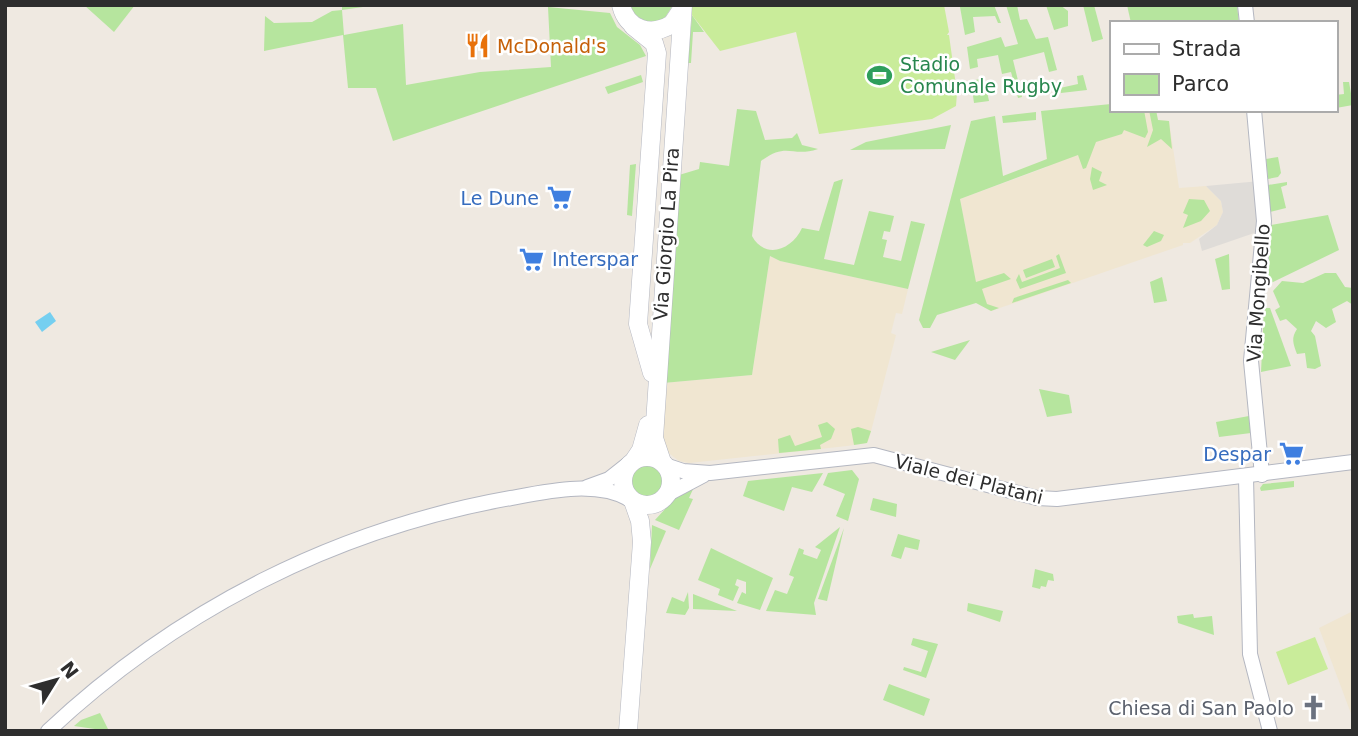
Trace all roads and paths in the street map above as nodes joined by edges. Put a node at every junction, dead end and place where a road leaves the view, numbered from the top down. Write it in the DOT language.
graph roads {
  1 [pos="621,5"];
  2 [pos="683,5"];
  3 [pos="633,26"];
  4 [pos="1254,112"];
  5 [pos="632,462"];
  6 [pos="1353,462"];
  7 [pos="663,463"];
  8 [pos="710,473"];
  9 [pos="1262,475"];
  10 [pos="1246,477"];
  11 [pos="585,488"];
  12 [pos="665,496"];
  13 [pos="632,500"];
  14 [pos="642,542"];
  15 [pos="48,731"];
  16 [pos="628,731"];
  17 [pos="1270,731"];
  1 -- 3 [label="main road, Via Giorgio La Pira"];
  2 -- 3 [label="main road"];
  2 -- 7 [label="main road, Via Giorgio La Pira"];
  3 -- 5 [label="main road, Via Giorgio La Pira"];
  4 -- 9 [label="street, Via Mongibello"];
  5 -- 7 [label="main road"];
  5 -- 11 [label="street"];
  5 -- 13 [label="main road"];
  6 -- 9 [label="street, Viale dei Platani"];
  7 -- 8 [label="street"];
  7 -- 12 [label="main road"];
  8 -- 10 [label="street, Viale dei Platani"];
  8 -- 12 [label="street"];
  9 -- 10 [label="street, Viale dei Platani"];
  10 -- 17 [label="street"];
  11 -- 13 [label="street"];
  11 -- 15 [label="street"];
  12 -- 13 [label="main road"];
  12 -- 14 [label="main road"];
  13 -- 14 [label="main road"];
  14 -- 16 [label="main road"];
}
